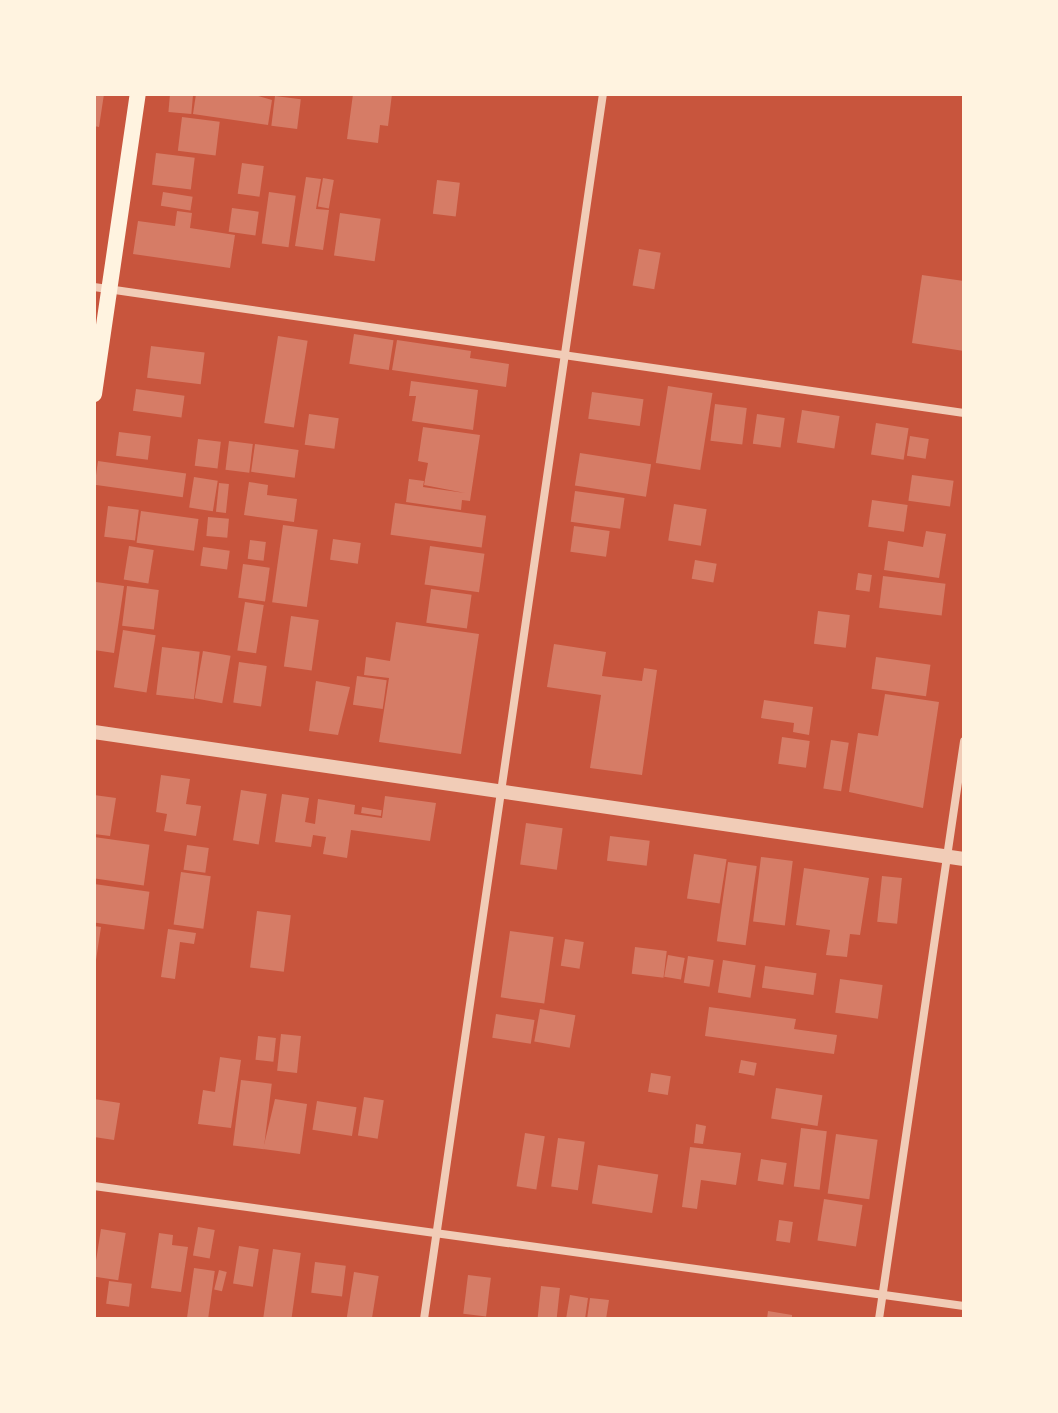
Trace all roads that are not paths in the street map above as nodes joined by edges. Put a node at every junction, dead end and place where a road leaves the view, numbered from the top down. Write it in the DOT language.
graph roads {
  1 [pos="138,94"];
  2 [pos="603,94"];
  3 [pos="102,288"];
  4 [pos="566,353"];
  5 [pos="94,394"];
  6 [pos="964,413"];
  7 [pos="94,732"];
  8 [pos="964,741"];
  9 [pos="502,792"];
  10 [pos="947,857"];
  11 [pos="964,859"];
  12 [pos="94,1186"];
  13 [pos="436,1235"];
  14 [pos="882,1294"];
  15 [pos="964,1306"];
  16 [pos="424,1319"];
  17 [pos="879,1319"];
  1 -- 3 [label="main road"];
  2 -- 4 [label="street"];
  3 -- 4 [label="street"];
  3 -- 5 [label="main road"];
  4 -- 6 [label="street"];
  4 -- 9 [label="street"];
  7 -- 9 [label="street"];
  8 -- 10 [label="street"];
  9 -- 10 [label="street"];
  9 -- 13 [label="street"];
  10 -- 11 [label="street"];
  10 -- 14 [label="street"];
  12 -- 13 [label="street"];
  13 -- 14 [label="street"];
  13 -- 16 [label="street"];
  14 -- 15 [label="street"];
  14 -- 17 [label="street"];
}
